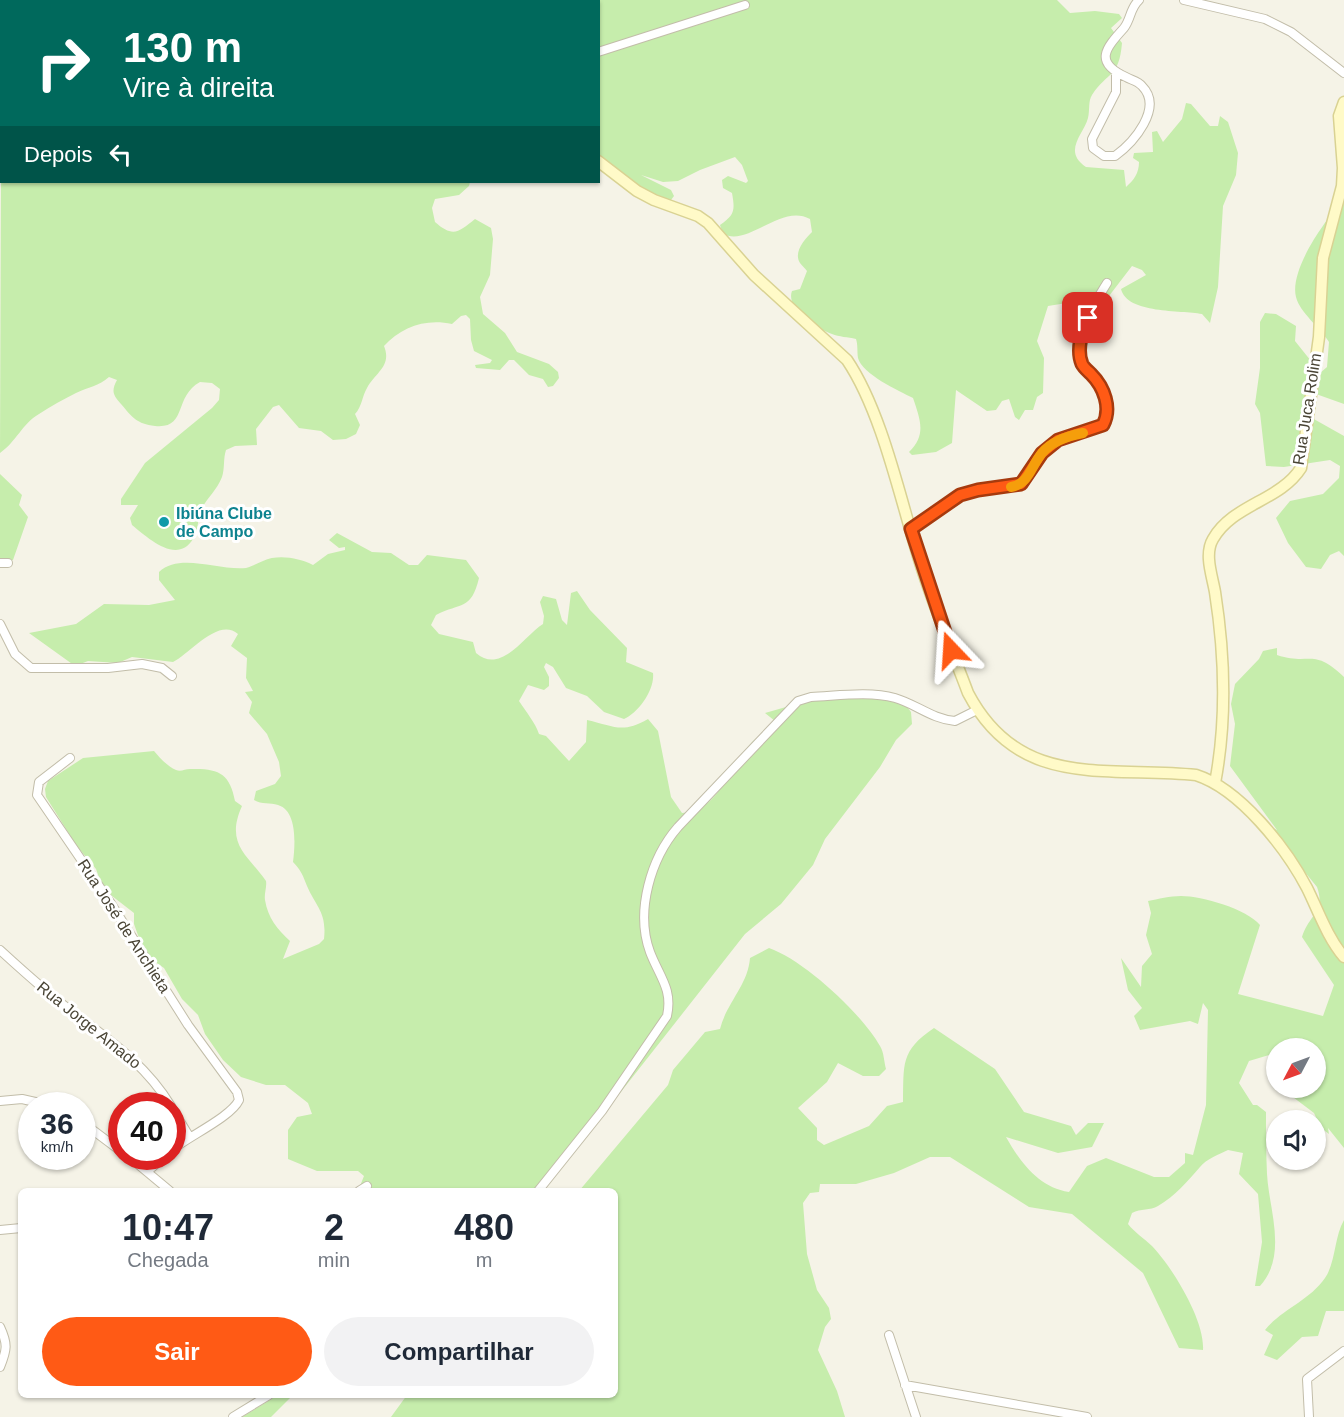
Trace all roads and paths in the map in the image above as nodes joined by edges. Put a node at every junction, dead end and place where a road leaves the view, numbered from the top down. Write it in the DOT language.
graph roads {
  1 [pos="1139,0"];
  2 [pos="1184,0"];
  3 [pos="745,5"];
  4 [pos="600,51"];
  5 [pos="1116,73"];
  6 [pos="1344,73"];
  7 [pos="1344,102"];
  8 [pos="600,163"];
  9 [pos="1107,283"];
  10 [pos="911,529"];
  11 [pos="0,624"];
  12 [pos="172,676"];
  13 [pos="977,710"];
  14 [pos="70,758"];
  15 [pos="1215,783"];
  16 [pos="0,950"];
  17 [pos="1344,957"];
  18 [pos="162,1092"];
  19 [pos="18,1099"];
  20 [pos="0,1101"];
  21 [pos="186,1131"];
  22 [pos="189,1136"];
  23 [pos="186,1138"];
  24 [pos="148,1171"];
  25 [pos="167,1188"];
  26 [pos="540,1188"];
  27 [pos="18,1228"];
  28 [pos="0,1230"];
  29 [pos="0,1328"];
  30 [pos="889,1335"];
  31 [pos="1344,1351"];
  32 [pos="0,1367"];
  33 [pos="905,1385"];
  34 [pos="264,1398"];
  35 [pos="1026,1407"];
  36 [pos="232,1417"];
  37 [pos="916,1417"];
  38 [pos="1030,1417"];
  39 [pos="1087,1417"];
  40 [pos="1309,1417"];
  1 -- 5 [label="street"];
  2 -- 6 [label="street"];
  3 -- 4 [label="street"];
  5 -- 5 [label="street"];
  7 -- 15 [label="street, Rua Juca Rolim"];
  8 -- 10 [label="street"];
  9 -- 10 [label="street"];
  10 -- 13 [label="street"];
  11 -- 12 [label="street"];
  13 -- 15 [label="street"];
  13 -- 26 [label="street"];
  14 -- 22 [label="street, Rua José de Anchieta"];
  15 -- 17 [label="street"];
  16 -- 18 [label="street, Rua Jorge Amado"];
  19 -- 20 [label="street"];
  21 -- 22 [label="street, Rua Jorge Amado"];
  22 -- 23 [label="street"];
  24 -- 25 [label="street"];
  27 -- 28 [label="street"];
  29 -- 32 [label="street"];
  30 -- 33 [label="street"];
  31 -- 40 [label="street"];
  33 -- 35 [label="street"];
  33 -- 37 [label="street"];
  34 -- 36 [label="street"];
  35 -- 38 [label="street"];
  35 -- 39 [label="street"];
}
